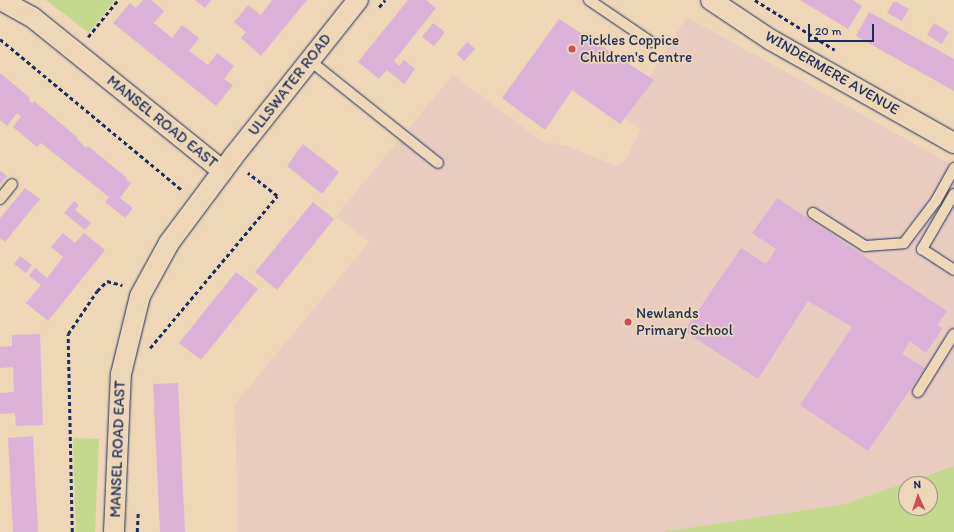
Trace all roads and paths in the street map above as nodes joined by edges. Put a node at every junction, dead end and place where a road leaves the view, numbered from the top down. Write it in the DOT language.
graph roads {
  1 [pos="1,0"];
  2 [pos="118,0"];
  3 [pos="358,0"];
  4 [pos="589,0"];
  5 [pos="711,0"];
  6 [pos="755,0"];
  7 [pos="0,39"];
  8 [pos="651,42"];
  9 [pos="76,52"];
  10 [pos="841,53"];
  11 [pos="309,60"];
  12 [pos="954,143"];
  13 [pos="438,163"];
  14 [pos="954,168"];
  15 [pos="223,171"];
  16 [pos="246,171"];
  17 [pos="12,184"];
  18 [pos="185,194"];
  19 [pos="954,194"];
  20 [pos="0,198"];
  21 [pos="813,213"];
  22 [pos="954,270"];
  23 [pos="126,287"];
  24 [pos="954,334"];
  25 [pos="148,350"];
  26 [pos="918,392"];
  27 [pos="72,532"];
  28 [pos="114,532"];
  1 -- 9 [label="street, MANSEL ROAD EAST"];
  2 -- 9 [label="path"];
  3 -- 11 [label="street, ULLSWATER ROAD"];
  4 -- 8 [label="lane"];
  5 -- 12 [label="street, WINDERMERE AVENUE"];
  6 -- 10 [label="path"];
  7 -- 18 [label="path"];
  9 -- 15 [label="street, MANSEL ROAD EAST"];
  11 -- 13 [label="lane"];
  11 -- 15 [label="street, ULLSWATER ROAD"];
  14 -- 21 [label="lane"];
  15 -- 28 [label="street, MANSEL ROAD EAST"];
  16 -- 25 [label="path"];
  17 -- 20 [label="lane"];
  19 -- 22 [label="lane"];
  23 -- 27 [label="path"];
  24 -- 26 [label="lane"];
}
